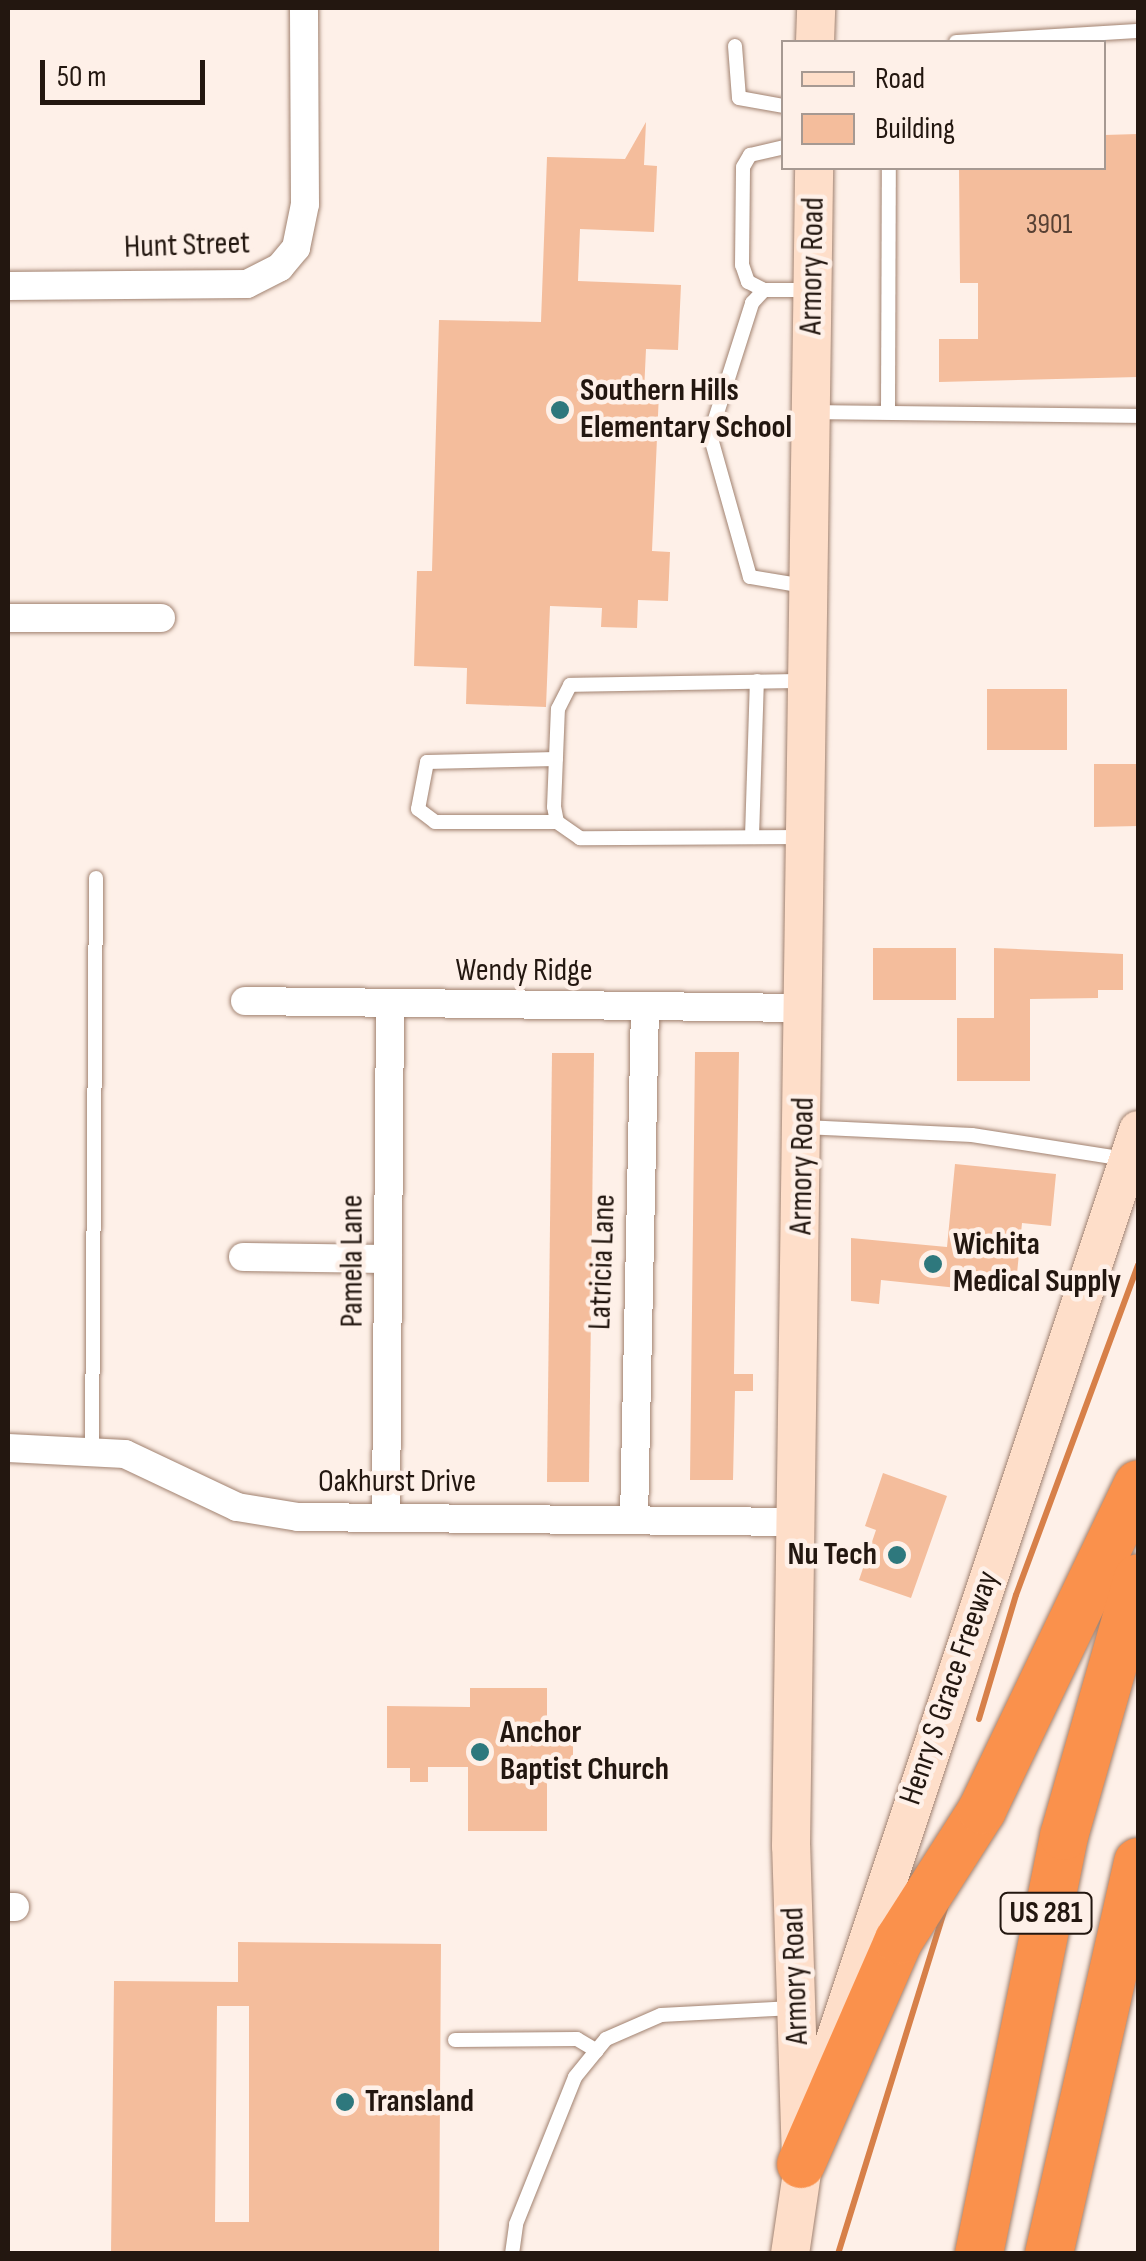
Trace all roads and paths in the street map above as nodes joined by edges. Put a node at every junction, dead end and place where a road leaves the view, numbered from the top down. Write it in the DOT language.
graph roads {
  1 [pos="304,8"];
  2 [pos="816,8"];
  3 [pos="1138,31"];
  4 [pos="816,40"];
  5 [pos="989,40"];
  6 [pos="735,46"];
  7 [pos="781,105"];
  8 [pos="781,147"];
  9 [pos="814,170"];
  10 [pos="889,170"];
  11 [pos="8,286"];
  12 [pos="764,290"];
  13 [pos="812,290"];
  14 [pos="810,412"];
  15 [pos="888,412"];
  16 [pos="1138,416"];
  17 [pos="808,586"];
  18 [pos="8,618"];
  19 [pos="161,618"];
  20 [pos="756,681"];
  21 [pos="806,681"];
  22 [pos="556,759"];
  23 [pos="557,822"];
  24 [pos="752,837"];
  25 [pos="804,837"];
  26 [pos="96,878"];
  27 [pos="245,1000"];
  28 [pos="390,1006"];
  29 [pos="646,1006"];
  30 [pos="804,1008"];
  31 [pos="803,1126"];
  32 [pos="1134,1144"];
  33 [pos="243,1257"];
  34 [pos="388,1259"];
  35 [pos="8,1448"];
  36 [pos="92,1448"];
  37 [pos="1138,1485"];
  38 [pos="386,1516"];
  39 [pos="634,1520"];
  40 [pos="799,1522"];
  41 [pos="1138,1578"];
  42 [pos="1138,1862"];
  43 [pos="797,2008"];
  44 [pos="454,2040"];
  45 [pos="596,2051"];
  46 [pos="801,2164"];
  47 [pos="512,2254"];
  48 [pos="790,2254"];
  49 [pos="978,2254"];
  50 [pos="1049,2254"];
  1 -- 11 [label="street, Hunt Street"];
  2 -- 4 [label="street"];
  3 -- 5 [label="lane"];
  6 -- 7 [label="lane"];
  8 -- 12 [label="lane"];
  9 -- 13 [label="street, Armory Road"];
  10 -- 15 [label="lane"];
  12 -- 13 [label="lane"];
  12 -- 17 [label="lane"];
  13 -- 14 [label="street, Armory Road"];
  14 -- 15 [label="lane"];
  14 -- 17 [label="street, Armory Road"];
  15 -- 16 [label="lane"];
  17 -- 21 [label="street, Armory Road"];
  18 -- 19 [label="street"];
  20 -- 21 [label="lane"];
  20 -- 22 [label="lane"];
  20 -- 24 [label="lane"];
  21 -- 25 [label="street, Armory Road"];
  22 -- 23 [label="lane"];
  22 -- 23 [label="lane"];
  23 -- 24 [label="lane"];
  24 -- 25 [label="lane"];
  25 -- 30 [label="street, Armory Road"];
  26 -- 36 [label="lane"];
  27 -- 28 [label="street, Wendy Ridge"];
  28 -- 29 [label="street, Wendy Ridge"];
  28 -- 34 [label="street, Pamela Lane"];
  29 -- 30 [label="street, Wendy Ridge"];
  29 -- 39 [label="street, Latricia Lane"];
  30 -- 31 [label="street, Armory Road"];
  31 -- 32 [label="lane"];
  31 -- 40 [label="street, Armory Road"];
  32 -- 46 [label="street, Henry S Grace Freeway"];
  33 -- 34 [label="street"];
  34 -- 38 [label="street, Pamela Lane"];
  35 -- 36 [label="street, Oakhurst Drive"];
  36 -- 38 [label="street, Oakhurst Drive"];
  37 -- 46 [label="highway"];
  38 -- 39 [label="street, Oakhurst Drive"];
  39 -- 40 [label="street, Oakhurst Drive"];
  40 -- 43 [label="street, Armory Road"];
  41 -- 49 [label="highway, US 281"];
  42 -- 50 [label="highway, US 281"];
  43 -- 45 [label="lane"];
  43 -- 46 [label="street, Armory Road"];
  44 -- 45 [label="lane"];
  45 -- 47 [label="lane"];
  46 -- 48 [label="street, Henry S Grace Freeway"];
}
